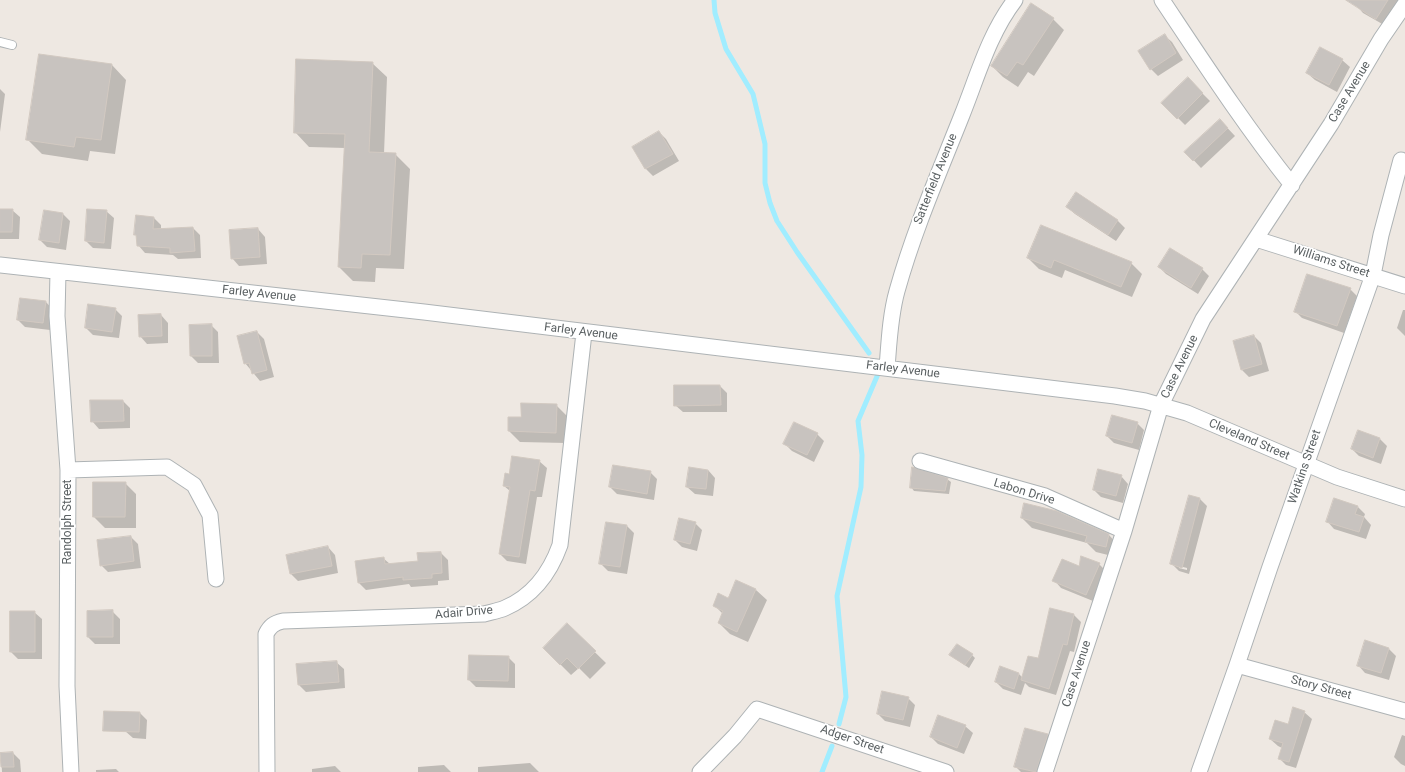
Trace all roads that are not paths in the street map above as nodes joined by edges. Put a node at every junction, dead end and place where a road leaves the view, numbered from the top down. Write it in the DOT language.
graph roads {
  1 [pos="1015,0"];
  2 [pos="1162,0"];
  3 [pos="1405,4"];
  4 [pos="0,42"];
  5 [pos="12,45"];
  6 [pos="1401,160"];
  7 [pos="1292,184"];
  8 [pos="1256,238"];
  9 [pos="0,265"];
  10 [pos="58,272"];
  11 [pos="1373,275"];
  12 [pos="1405,286"];
  13 [pos="584,333"];
  14 [pos="886,368"];
  15 [pos="1161,405"];
  16 [pos="920,461"];
  17 [pos="1306,464"];
  18 [pos="68,470"];
  19 [pos="1405,499"];
  20 [pos="1124,531"];
  21 [pos="216,579"];
  22 [pos="1237,665"];
  23 [pos="1405,711"];
  24 [pos="71,772"];
  25 [pos="267,772"];
  26 [pos="700,772"];
  27 [pos="946,772"];
  28 [pos="1044,772"];
  29 [pos="1199,772"];
  1 -- 14 [label="street, Satterfield Avenue"];
  2 -- 7 [label="street"];
  3 -- 7 [label="street, Case Avenue"];
  4 -- 5 [label="lane"];
  6 -- 11 [label="street, Watkins Street"];
  7 -- 8 [label="street, Case Avenue"];
  8 -- 11 [label="street, Williams Street"];
  8 -- 15 [label="street, Case Avenue"];
  9 -- 10 [label="street, Farley Avenue"];
  10 -- 13 [label="street, Farley Avenue"];
  10 -- 18 [label="street, Randolph Street"];
  11 -- 12 [label="street, Williams Street"];
  11 -- 17 [label="street, Watkins Street"];
  13 -- 14 [label="street, Farley Avenue"];
  13 -- 25 [label="street, Adair Drive"];
  14 -- 15 [label="street, Farley Avenue"];
  15 -- 17 [label="street, Cleveland Street"];
  15 -- 20 [label="street, Case Avenue"];
  16 -- 20 [label="street, Labon Drive"];
  17 -- 19 [label="street, Cleveland Street"];
  17 -- 22 [label="street, Watkins Street"];
  18 -- 21 [label="street"];
  18 -- 24 [label="street, Randolph Street"];
  20 -- 28 [label="street, Case Avenue"];
  22 -- 23 [label="street, Story Street"];
  22 -- 29 [label="street, Watkins Street"];
  26 -- 27 [label="street, Adger Street"];
}
